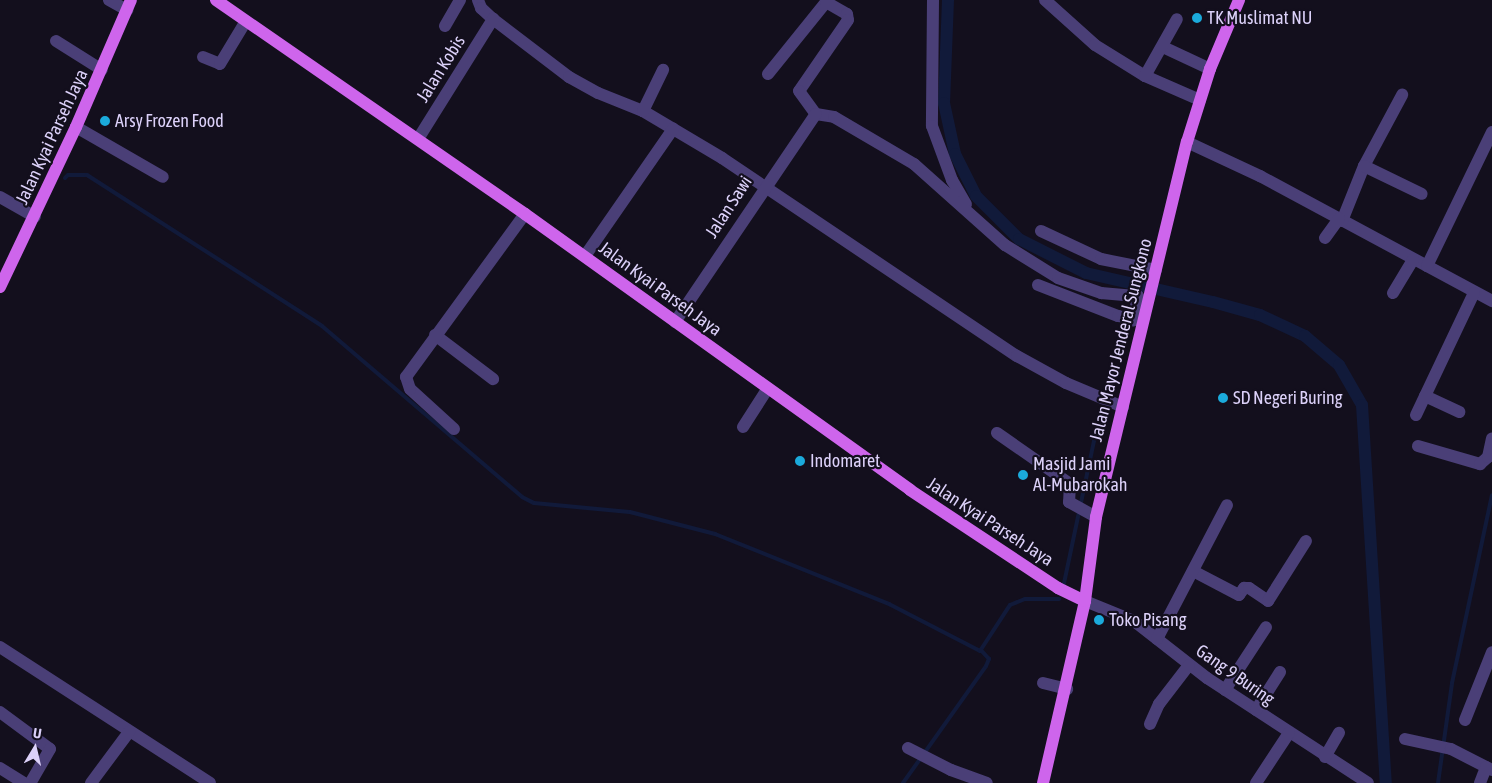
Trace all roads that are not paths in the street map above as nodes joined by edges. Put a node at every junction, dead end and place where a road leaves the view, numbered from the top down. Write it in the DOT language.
graph roads {
  1 [pos="109,0"];
  2 [pos="216,0"];
  3 [pos="460,0"];
  4 [pos="478,0"];
  5 [pos="933,0"];
  6 [pos="1045,0"];
  7 [pos="1238,0"];
  8 [pos="129,5"];
  9 [pos="493,19"];
  10 [pos="1177,19"];
  11 [pos="246,21"];
  12 [pos="445,26"];
  13 [pos="56,41"];
  14 [pos="1163,47"];
  15 [pos="203,57"];
  16 [pos="1210,68"];
  17 [pos="102,70"];
  18 [pos="663,70"];
  19 [pos="768,74"];
  20 [pos="1145,76"];
  21 [pos="1402,95"];
  22 [pos="1200,100"];
  23 [pos="643,111"];
  24 [pos="816,114"];
  25 [pos="76,128"];
  26 [pos="673,129"];
  27 [pos="1492,132"];
  28 [pos="418,139"];
  29 [pos="1187,142"];
  30 [pos="1364,166"];
  31 [pos="164,177"];
  32 [pos="763,188"];
  33 [pos="1422,194"];
  34 [pos="0,197"];
  35 [pos="525,214"];
  36 [pos="35,216"];
  37 [pos="1340,220"];
  38 [pos="986,229"];
  39 [pos="1041,231"];
  40 [pos="1325,238"];
  41 [pos="585,256"];
  42 [pos="1413,260"];
  43 [pos="1427,266"];
  44 [pos="1156,272"];
  45 [pos="1038,285"];
  46 [pos="0,287"];
  47 [pos="1393,293"];
  48 [pos="1474,293"];
  49 [pos="1492,301"];
  50 [pos="1131,320"];
  51 [pos="675,322"];
  52 [pos="435,335"];
  53 [pos="493,379"];
  54 [pos="768,388"];
  55 [pos="1426,396"];
  56 [pos="1114,404"];
  57 [pos="1460,412"];
  58 [pos="1416,415"];
  59 [pos="743,427"];
  60 [pos="454,429"];
  61 [pos="997,433"];
  62 [pos="1492,438"];
  63 [pos="1418,446"];
  64 [pos="1228,505"];
  65 [pos="1085,512"];
  66 [pos="1306,541"];
  67 [pos="1193,571"];
  68 [pos="1085,601"];
  69 [pos="1266,627"];
  70 [pos="1156,639"];
  71 [pos="0,646"];
  72 [pos="1492,652"];
  73 [pos="1189,666"];
  74 [pos="1280,672"];
  75 [pos="1225,690"];
  76 [pos="1256,710"];
  77 [pos="0,712"];
  78 [pos="1465,720"];
  79 [pos="1150,724"];
  80 [pos="129,732"];
  81 [pos="1289,733"];
  82 [pos="1339,733"];
  83 [pos="1406,739"];
  84 [pos="918,753"];
  85 [pos="1325,757"];
  86 [pos="0,768"];
  87 [pos="1489,768"];
  88 [pos="190,778"];
  89 [pos="1366,782"];
  90 [pos="24,783"];
  91 [pos="30,783"];
  92 [pos="91,783"];
  93 [pos="210,783"];
  94 [pos="987,783"];
  95 [pos="1043,783"];
  96 [pos="1256,783"];
  97 [pos="1480,783"];
  1 -- 8 [label="street"];
  2 -- 11 [label="main road, Jalan Kyai Parseh Jaya"];
  3 -- 12 [label="street"];
  4 -- 9 [label="street"];
  5 -- 38 [label="street"];
  6 -- 20 [label="street"];
  7 -- 16 [label="main road, Jalan Mayor Jenderal Sungkono"];
  8 -- 17 [label="main road, Jalan Kyai Parseh Jaya"];
  9 -- 23 [label="street"];
  9 -- 28 [label="street, Jalan Kobis"];
  10 -- 14 [label="street"];
  11 -- 15 [label="street"];
  11 -- 28 [label="main road, Jalan Kyai Parseh Jaya"];
  13 -- 17 [label="street"];
  14 -- 16 [label="street"];
  14 -- 20 [label="street"];
  16 -- 22 [label="main road, Jalan Mayor Jenderal Sungkono"];
  17 -- 25 [label="main road, Jalan Kyai Parseh Jaya"];
  18 -- 23 [label="street"];
  19 -- 24 [label="street"];
  20 -- 22 [label="street"];
  21 -- 30 [label="street"];
  22 -- 29 [label="main road, Jalan Mayor Jenderal Sungkono"];
  23 -- 26 [label="street"];
  24 -- 32 [label="street, Jalan Sawi"];
  24 -- 38 [label="street"];
  25 -- 31 [label="street"];
  25 -- 36 [label="main road, Jalan Kyai Parseh Jaya"];
  26 -- 32 [label="street"];
  26 -- 41 [label="street"];
  27 -- 43 [label="street"];
  28 -- 35 [label="main road, Jalan Kyai Parseh Jaya"];
  29 -- 37 [label="street"];
  29 -- 44 [label="main road, Jalan Mayor Jenderal Sungkono"];
  30 -- 33 [label="street"];
  30 -- 37 [label="street"];
  32 -- 51 [label="street, Jalan Sawi"];
  32 -- 56 [label="street"];
  34 -- 36 [label="street"];
  35 -- 41 [label="main road, Jalan Kyai Parseh Jaya"];
  35 -- 52 [label="street"];
  36 -- 46 [label="main road, Jalan Kyai Parseh Jaya"];
  37 -- 40 [label="street"];
  37 -- 42 [label="street"];
  38 -- 50 [label="street"];
  39 -- 44 [label="street"];
  41 -- 51 [label="main road, Jalan Kyai Parseh Jaya"];
  42 -- 43 [label="street"];
  42 -- 47 [label="street"];
  43 -- 48 [label="street"];
  44 -- 50 [label="main road, Jalan Mayor Jenderal Sungkono"];
  45 -- 50 [label="street"];
  48 -- 49 [label="street"];
  48 -- 55 [label="street"];
  50 -- 56 [label="main road, Jalan Mayor Jenderal Sungkono"];
  51 -- 54 [label="main road, Jalan Kyai Parseh Jaya"];
  52 -- 53 [label="street"];
  52 -- 60 [label="street"];
  54 -- 59 [label="street"];
  54 -- 68 [label="main road, Jalan Kyai Parseh Jaya"];
  55 -- 57 [label="street"];
  55 -- 58 [label="street"];
  56 -- 65 [label="main road, Jalan Mayor Jenderal Sungkono"];
  61 -- 65 [label="street"];
  62 -- 63 [label="street"];
  64 -- 67 [label="street"];
  65 -- 68 [label="main road, Jalan Mayor Jenderal Sungkono"];
  66 -- 67 [label="street"];
  67 -- 70 [label="street"];
  68 -- 70 [label="street, Gang 9 Buring"];
  68 -- 95 [label="main road, Jalan Mayor Jenderal Sungkono"];
  69 -- 75 [label="street"];
  70 -- 73 [label="street, Gang 9 Buring"];
  71 -- 80 [label="street"];
  72 -- 78 [label="street"];
  73 -- 75 [label="street, Gang 9 Buring"];
  73 -- 79 [label="street"];
  74 -- 76 [label="street"];
  75 -- 76 [label="street, Gang 9 Buring"];
  76 -- 81 [label="street, Gang 9 Buring"];
  77 -- 91 [label="street"];
  80 -- 88 [label="street"];
  80 -- 92 [label="street"];
  81 -- 85 [label="street, Gang 9 Buring"];
  81 -- 96 [label="street"];
  82 -- 85 [label="street"];
  83 -- 87 [label="street"];
  84 -- 94 [label="street"];
  85 -- 89 [label="street, Gang 9 Buring"];
  86 -- 90 [label="street"];
  87 -- 97 [label="street"];
  88 -- 93 [label="street"];
}
